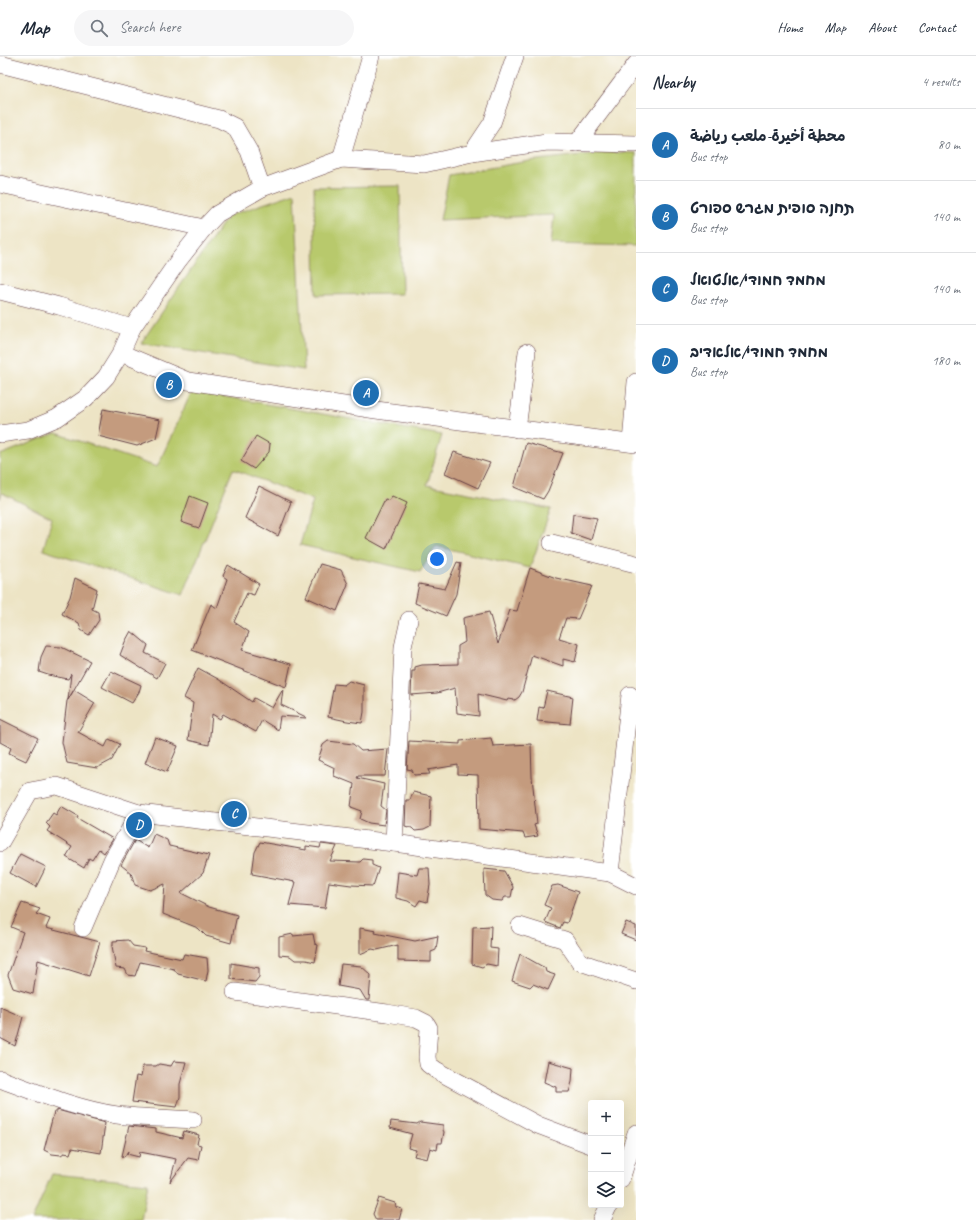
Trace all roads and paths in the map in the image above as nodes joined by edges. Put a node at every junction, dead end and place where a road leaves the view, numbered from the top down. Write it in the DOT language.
graph roads {
  1 [pos="371,56"];
  2 [pos="515,56"];
  3 [pos="34,63"];
  4 [pos="0,64"];
  5 [pos="636,64"];
  6 [pos="577,143"];
  7 [pos="636,144"];
  8 [pos="472,153"];
  9 [pos="342,159"];
  10 [pos="0,184"];
  11 [pos="262,188"];
  12 [pos="204,228"];
  13 [pos="0,291"];
  14 [pos="132,328"];
  15 [pos="527,352"];
  16 [pos="121,353"];
  17 [pos="636,382"];
  18 [pos="517,429"];
  19 [pos="0,434"];
  20 [pos="633,443"];
  21 [pos="552,543"];
  22 [pos="636,564"];
  23 [pos="410,620"];
  24 [pos="630,695"];
  25 [pos="139,814"];
  26 [pos="0,842"];
  27 [pos="394,843"];
  28 [pos="610,874"];
  29 [pos="636,886"];
  30 [pos="520,926"];
  31 [pos="83,928"];
  32 [pos="636,981"];
  33 [pos="236,992"];
  34 [pos="0,1079"];
  35 [pos="193,1120"];
  36 [pos="636,1133"];
  37 [pos="588,1144"];
  38 [pos="626,1169"];
  39 [pos="608,1208"];
  40 [pos="602,1220"];
  1 -- 9 [label="street"];
  2 -- 8 [label="street"];
  3 -- 4 [label="street"];
  3 -- 11 [label="street"];
  5 -- 6 [label="street"];
  6 -- 7 [label="street"];
  6 -- 8 [label="street"];
  8 -- 9 [label="street"];
  9 -- 11 [label="street"];
  10 -- 12 [label="street"];
  11 -- 12 [label="street"];
  12 -- 14 [label="street"];
  13 -- 14 [label="street"];
  14 -- 16 [label="street"];
  15 -- 18 [label="street"];
  16 -- 18 [label="street"];
  16 -- 19 [label="street"];
  17 -- 20 [label="street"];
  18 -- 20 [label="street"];
  21 -- 22 [label="street"];
  23 -- 27 [label="street"];
  24 -- 28 [label="street"];
  25 -- 26 [label="street"];
  25 -- 27 [label="street"];
  25 -- 31 [label="street"];
  27 -- 28 [label="street"];
  28 -- 29 [label="street"];
  30 -- 32 [label="street"];
  33 -- 37 [label="street"];
  34 -- 35 [label="street"];
  36 -- 38 [label="street"];
  39 -- 40 [label="street"];
}
